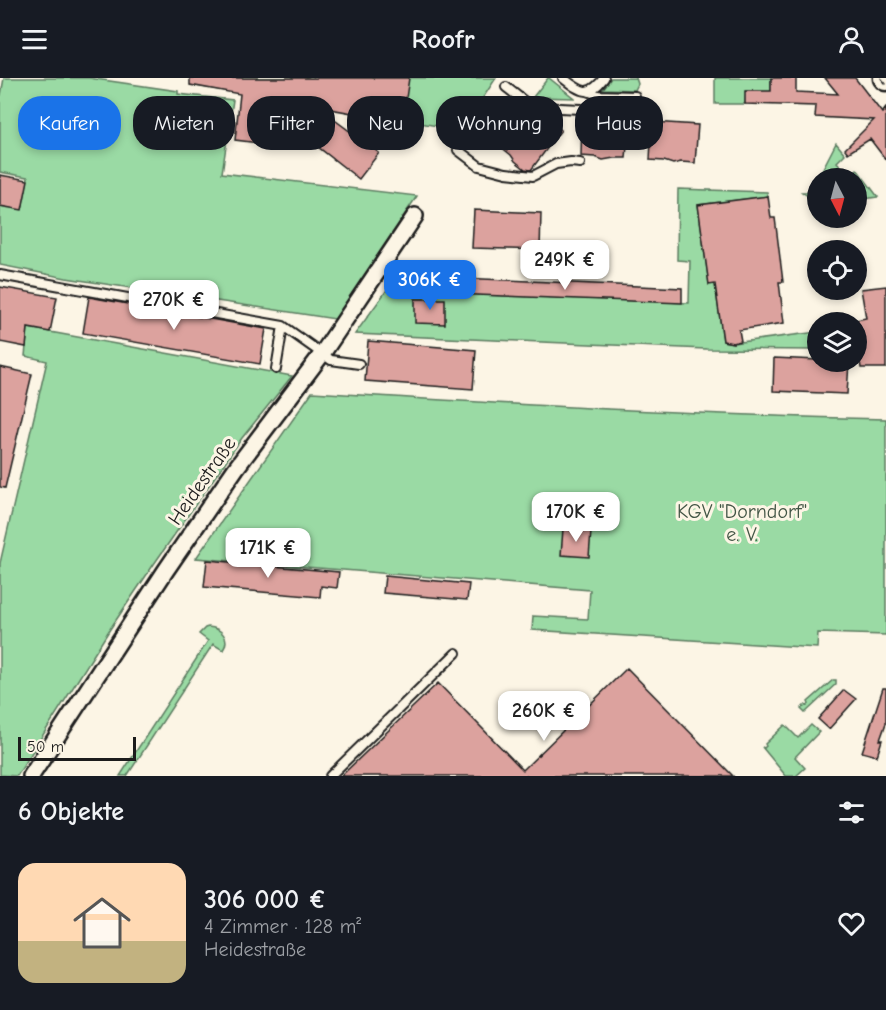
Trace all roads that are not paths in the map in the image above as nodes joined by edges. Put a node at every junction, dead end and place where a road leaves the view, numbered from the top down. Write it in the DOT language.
graph roads {
  1 [pos="563,78"];
  2 [pos="604,78"];
  3 [pos="506,87"];
  4 [pos="587,91"];
  5 [pos="635,96"];
  6 [pos="575,109"];
  7 [pos="458,150"];
  8 [pos="580,163"];
  9 [pos="415,216"];
  10 [pos="0,275"];
  11 [pos="284,326"];
  12 [pos="322,354"];
  13 [pos="359,364"];
  14 [pos="276,369"];
  15 [pos="456,653"];
  16 [pos="31,776"];
  17 [pos="330,776"];
  1 -- 4 [label="lane"];
  2 -- 4 [label="lane"];
  3 -- 6 [label="lane"];
  4 -- 5 [label="lane"];
  7 -- 8 [label="lane"];
  9 -- 12 [label="street, Heidestraße"];
  10 -- 11 [label="lane"];
  11 -- 12 [label="lane"];
  11 -- 14 [label="lane"];
  12 -- 13 [label="lane"];
  12 -- 16 [label="street, Heidestraße"];
  15 -- 17 [label="lane"];
}
